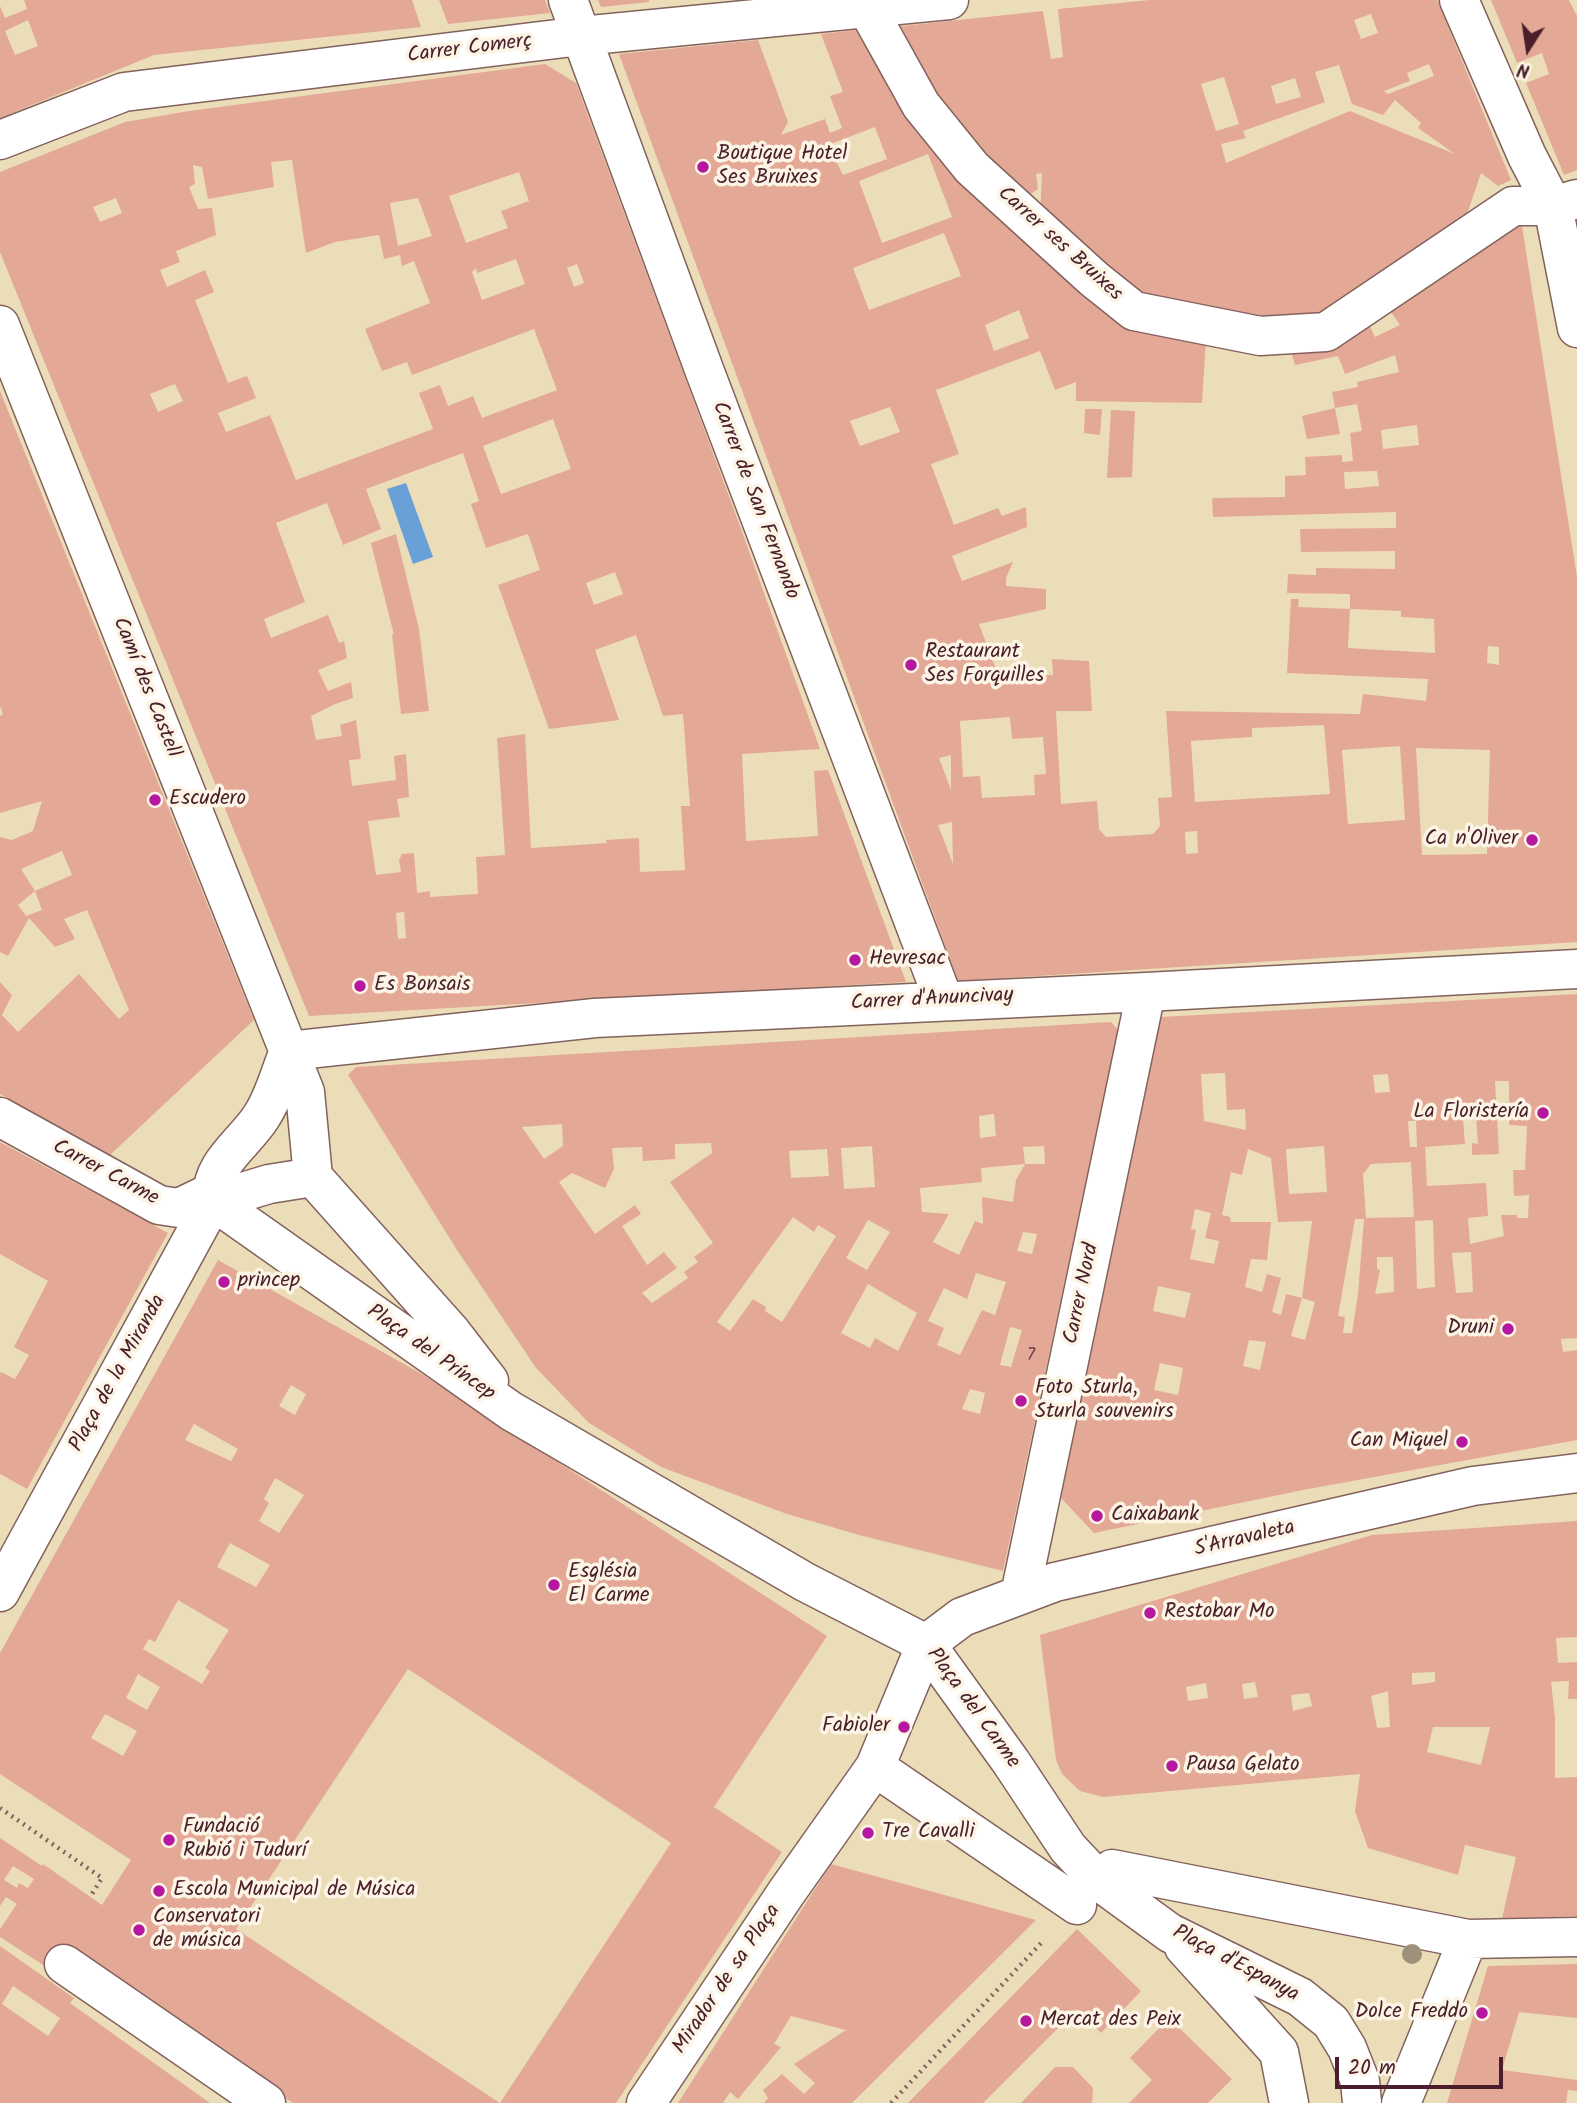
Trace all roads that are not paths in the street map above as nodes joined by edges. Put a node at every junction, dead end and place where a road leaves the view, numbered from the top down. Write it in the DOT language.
graph roads {
  1 [pos="568,0"];
  2 [pos="950,0"];
  3 [pos="1459,0"];
  4 [pos="867,8"];
  5 [pos="581,36"];
  6 [pos="0,140"];
  7 [pos="1565,203"];
  8 [pos="0,325"];
  9 [pos="1577,328"];
  10 [pos="1577,969"];
  11 [pos="1146,992"];
  12 [pos="944,1001"];
  13 [pos="289,1051"];
  14 [pos="0,1118"];
  15 [pos="313,1177"];
  16 [pos="212,1197"];
  17 [pos="511,1411"];
  18 [pos="1577,1473"];
  19 [pos="12,1540"];
  20 [pos="805,1582"];
  21 [pos="0,1592"];
  22 [pos="1020,1595"];
  23 [pos="926,1644"];
  24 [pos="875,1767"];
  25 [pos="1096,1885"];
  26 [pos="1171,1933"];
  27 [pos="1577,1937"];
  28 [pos="1468,1939"];
  29 [pos="64,1964"];
  30 [pos="266,2103"];
  31 [pos="646,2103"];
  32 [pos="1289,2103"];
  33 [pos="1362,2103"];
  34 [pos="1401,2103"];
  1 -- 5 [label="street, Carrer de San Fernando"];
  2 -- 4 [label="street, Carrer Comerç"];
  3 -- 7 [label="street"];
  4 -- 5 [label="street, Carrer Comerç"];
  4 -- 7 [label="street, Carrer ses Bruixes"];
  5 -- 6 [label="street, Carrer Comerç"];
  5 -- 12 [label="street, Carrer de San Fernando"];
  7 -- 9 [label="street"];
  8 -- 13 [label="street, Camí des Castell"];
  10 -- 11 [label="street, Carrer d'Anuncivay"];
  11 -- 12 [label="street, Carrer d'Anuncivay"];
  11 -- 22 [label="street, Carrer Nord"];
  12 -- 13 [label="street, Carrer d'Anuncivay"];
  13 -- 15 [label="street, Camí des Castell"];
  13 -- 16 [label="street"];
  14 -- 16 [label="street, Carrer Carme"];
  15 -- 16 [label="street, Carrer Carme"];
  15 -- 17 [label="street"];
  16 -- 17 [label="street, Plaça del Príncep"];
  16 -- 19 [label="street, Plaça de la Miranda"];
  17 -- 20 [label="street, Plaça del Príncep"];
  18 -- 22 [label="street, S'Arravaleta"];
  19 -- 21 [label="street, Plaça de la Miranda"];
  20 -- 23 [label="street, Plaça del Carme"];
  22 -- 23 [label="street, S'Arravaleta"];
  23 -- 24 [label="street, Mirador de sa Plaça"];
  23 -- 25 [label="street, Plaça del Carme"];
  24 -- 25 [label="street"];
  24 -- 31 [label="street, Mirador de sa Plaça"];
  25 -- 26 [label="street, Plaça d'Espanya"];
  25 -- 28 [label="street"];
  26 -- 32 [label="street"];
  26 -- 33 [label="street, Plaça d'Espanya"];
  27 -- 28 [label="street"];
  28 -- 34 [label="street"];
  29 -- 30 [label="street"];
}
